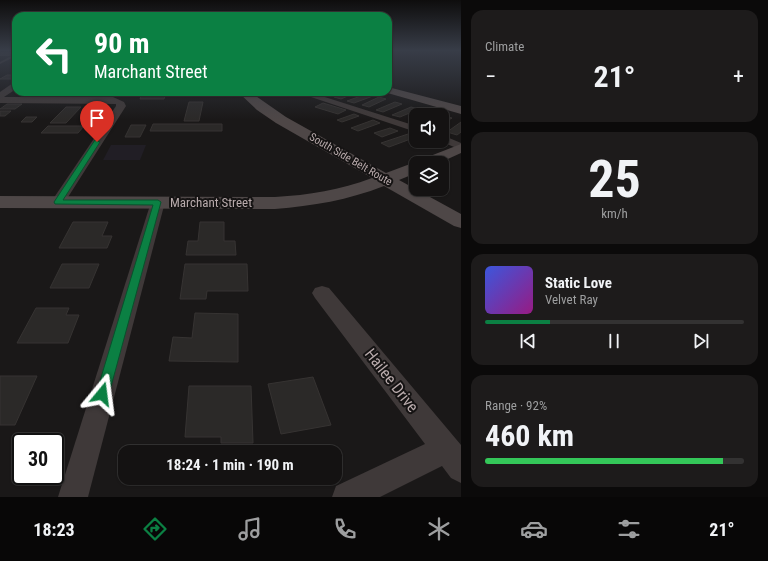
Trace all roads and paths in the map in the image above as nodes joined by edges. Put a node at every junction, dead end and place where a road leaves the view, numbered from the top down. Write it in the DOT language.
graph roads {
  1 [pos="12,88"];
  2 [pos="392,91"];
  3 [pos="0,96"];
  4 [pos="248,96"];
  5 [pos="313,96"];
  6 [pos="0,100"];
  7 [pos="461,110"];
  8 [pos="409,127"];
  9 [pos="449,142"];
  10 [pos="461,148"];
  11 [pos="442,156"];
  12 [pos="409,170"];
  13 [pos="387,179"];
  14 [pos="0,202"];
  15 [pos="58,202"];
  16 [pos="158,202"];
  17 [pos="461,222"];
  18 [pos="322,293"];
  19 [pos="453,458"];
  20 [pos="73,497"];
  21 [pos="348,497"];
  1 -- 3 [label="street"];
  2 -- 7 [label="main road"];
  4 -- 13 [label="main road, South Side Belt Route"];
  5 -- 8 [label="street"];
  6 -- 15 [label="street"];
  9 -- 10 [label="street"];
  10 -- 11 [label="main road"];
  12 -- 13 [label="main road, Marchant Street"];
  13 -- 16 [label="main road, Marchant Street"];
  13 -- 17 [label="main road, South Side Belt Route"];
  14 -- 15 [label="main road, Marchant Street"];
  15 -- 16 [label="main road, Marchant Street"];
  16 -- 20 [label="street"];
  18 -- 19 [label="street, Hailee Drive"];
  19 -- 21 [label="street"];
}
